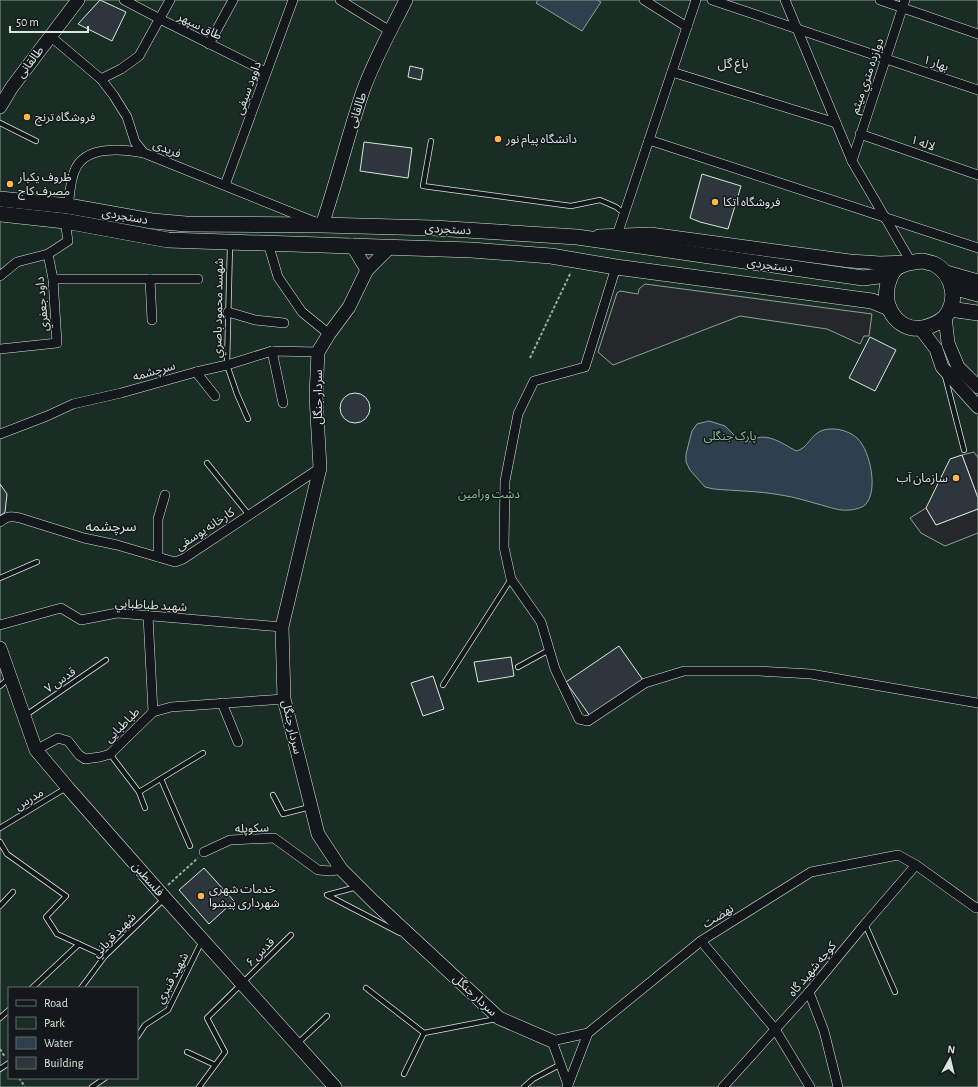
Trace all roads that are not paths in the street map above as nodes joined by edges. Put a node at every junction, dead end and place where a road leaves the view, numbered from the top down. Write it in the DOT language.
graph roads {
  1 [pos="78,0"];
  2 [pos="124,0"];
  3 [pos="170,0"];
  4 [pos="232,0"];
  5 [pos="293,0"];
  6 [pos="340,0"];
  7 [pos="406,0"];
  8 [pos="644,0"];
  9 [pos="696,0"];
  10 [pos="712,0"];
  11 [pos="785,0"];
  12 [pos="880,0"];
  13 [pos="904,4"];
  14 [pos="160,20"];
  15 [pos="687,27"];
  16 [pos="797,29"];
  17 [pos="390,31"];
  18 [pos="978,34"];
  19 [pos="50,36"];
  20 [pos="209,44"];
  21 [pos="886,59"];
  22 [pos="266,72"];
  23 [pos="672,72"];
  24 [pos="101,79"];
  25 [pos="978,90"];
  26 [pos="0,107"];
  27 [pos="0,123"];
  28 [pos="836,123"];
  29 [pos="860,134"];
  30 [pos="649,140"];
  31 [pos="36,141"];
  32 [pos="431,141"];
  33 [pos="144,153"];
  34 [pos="852,161"];
  35 [pos="978,175"];
  36 [pos="225,185"];
  37 [pos="0,199"];
  38 [pos="68,206"];
  39 [pos="0,214"];
  40 [pos="625,214"];
  41 [pos="885,217"];
  42 [pos="65,221"];
  43 [pos="322,225"];
  44 [pos="617,235"];
  45 [pos="577,237"];
  46 [pos="230,242"];
  47 [pos="268,243"];
  48 [pos="352,246"];
  49 [pos="390,247"];
  50 [pos="978,248"];
  51 [pos="48,254"];
  52 [pos="911,262"];
  53 [pos="616,267"];
  54 [pos="367,270"];
  55 [pos="894,271"];
  56 [pos="943,271"];
  57 [pos="0,276"];
  58 [pos="198,278"];
  59 [pos="52,279"];
  60 [pos="150,279"];
  61 [pos="978,281"];
  62 [pos="952,287"];
  63 [pos="978,294"];
  64 [pos="889,308"];
  65 [pos="228,312"];
  66 [pos="948,312"];
  67 [pos="978,313"];
  68 [pos="152,320"];
  69 [pos="284,323"];
  70 [pos="920,328"];
  71 [pos="329,334"];
  72 [pos="0,349"];
  73 [pos="272,352"];
  74 [pos="318,352"];
  75 [pos="227,365"];
  76 [pos="942,367"];
  77 [pos="196,372"];
  78 [pos="978,387"];
  79 [pos="215,396"];
  80 [pos="283,404"];
  81 [pos="978,407"];
  82 [pos="248,419"];
  83 [pos="0,434"];
  84 [pos="964,450"];
  85 [pos="207,463"];
  86 [pos="320,468"];
  87 [pos="165,495"];
  88 [pos="248,515"];
  89 [pos="0,522"];
  90 [pos="158,557"];
  91 [pos="37,562"];
  92 [pos="0,578"];
  93 [pos="511,579"];
  94 [pos="148,616"];
  95 [pos="0,625"];
  96 [pos="282,626"];
  97 [pos="0,648"];
  98 [pos="549,650"];
  99 [pos="106,660"];
  100 [pos="518,667"];
  101 [pos="11,677"];
  102 [pos="443,685"];
  103 [pos="0,686"];
  104 [pos="284,699"];
  105 [pos="978,703"];
  106 [pos="222,704"];
  107 [pos="152,712"];
  108 [pos="24,716"];
  109 [pos="238,742"];
  110 [pos="36,750"];
  111 [pos="203,753"];
  112 [pos="110,754"];
  113 [pos="161,779"];
  114 [pos="68,788"];
  115 [pos="139,792"];
  116 [pos="273,795"];
  117 [pos="311,806"];
  118 [pos="145,808"];
  119 [pos="0,828"];
  120 [pos="0,842"];
  121 [pos="190,846"];
  122 [pos="204,852"];
  123 [pos="916,865"];
  124 [pos="341,869"];
  125 [pos="359,887"];
  126 [pos="13,892"];
  127 [pos="166,893"];
  128 [pos="0,906"];
  129 [pos="978,907"];
  130 [pos="864,924"];
  131 [pos="291,935"];
  132 [pos="203,940"];
  133 [pos="701,941"];
  134 [pos="417,942"];
  135 [pos="79,944"];
  136 [pos="105,956"];
  137 [pos="243,983"];
  138 [pos="33,987"];
  139 [pos="82,987"];
  140 [pos="366,988"];
  141 [pos="809,992"];
  142 [pos="895,992"];
  143 [pos="8,1011"];
  144 [pos="327,1016"];
  145 [pos="0,1018"];
  146 [pos="499,1018"];
  147 [pos="775,1029"];
  148 [pos="424,1033"];
  149 [pos="588,1033"];
  150 [pos="138,1036"];
  151 [pos="552,1041"];
  152 [pos="297,1044"];
  153 [pos="187,1052"];
  154 [pos="561,1064"];
  155 [pos="215,1065"];
  156 [pos="404,1074"];
  157 [pos="104,1079"];
  158 [pos="568,1086"];
  159 [pos="92,1087"];
  160 [pos="199,1087"];
  161 [pos="335,1087"];
  162 [pos="524,1087"];
  163 [pos="723,1087"];
  164 [pos="810,1087"];
  165 [pos="838,1087"];
  1 -- 19 [label="street, طالقانی"];
  2 -- 14 [label="street, طاق سپهر"];
  3 -- 14 [label="street"];
  4 -- 20 [label="street"];
  5 -- 22 [label="street, داوود سیفی"];
  6 -- 17 [label="street"];
  7 -- 17 [label="street, طالقانی"];
  8 -- 15 [label="street"];
  9 -- 15 [label="street"];
  10 -- 16 [label="street, بهار ۱"];
  11 -- 16 [label="street"];
  12 -- 13 [label="street"];
  13 -- 18 [label="street"];
  13 -- 21 [label="street, دوازده متري میثم"];
  14 -- 20 [label="street, طاق سپهر"];
  14 -- 24 [label="street"];
  15 -- 23 [label="street"];
  16 -- 21 [label="street, بهار ۱"];
  16 -- 28 [label="street"];
  17 -- 43 [label="street, طالقانی"];
  19 -- 24 [label="street, فریدی"];
  19 -- 26 [label="street, طالقانی"];
  20 -- 22 [label="street, طاق سپهر"];
  21 -- 25 [label="street, بهار ۱"];
  21 -- 29 [label="street, دوازده متري میثم"];
  22 -- 36 [label="street, داوود سیفی"];
  23 -- 28 [label="street"];
  23 -- 30 [label="street"];
  24 -- 33 [label="street, فریدی"];
  27 -- 31 [label="lane"];
  28 -- 34 [label="street"];
  29 -- 34 [label="street, دوازده متري میثم"];
  29 -- 35 [label="street, لاله ۱"];
  30 -- 40 [label="street"];
  30 -- 41 [label="street"];
  32 -- 40 [label="lane"];
  33 -- 36 [label="street, فریدی"];
  33 -- 38 [label="street"];
  34 -- 41 [label="street"];
  36 -- 43 [label="street, فریدی"];
  37 -- 38 [label="main road, دستجردی"];
  38 -- 43 [label="main road, دستجردی"];
  39 -- 42 [label="main road, دستجردی"];
  40 -- 44 [label="street"];
  41 -- 50 [label="street"];
  41 -- 52 [label="street"];
  42 -- 46 [label="main road, دستجردی"];
  42 -- 51 [label="street"];
  43 -- 45 [label="main road, دستجردی"];
  44 -- 45 [label="street"];
  44 -- 52 [label="street"];
  45 -- 55 [label="main road, دستجردی"];
  46 -- 47 [label="main road, دستجردی"];
  46 -- 65 [label="lane, شهسد محمود باصري"];
  47 -- 48 [label="main road, دستجردی"];
  47 -- 71 [label="street"];
  48 -- 49 [label="main road, دستجردی"];
  48 -- 54 [label="street"];
  49 -- 53 [label="main road, دستجردی"];
  49 -- 54 [label="street, سردار جنگل"];
  51 -- 57 [label="street"];
  51 -- 59 [label="street, داود جعفري"];
  52 -- 55 [label="main road"];
  52 -- 56 [label="main road"];
  53 -- 64 [label="main road, دستجردی"];
  53 -- 93 [label="street"];
  54 -- 71 [label="street, سردار جنگل"];
  55 -- 64 [label="main road"];
  56 -- 61 [label="street"];
  56 -- 62 [label="main road"];
  58 -- 60 [label="street"];
  59 -- 60 [label="street"];
  59 -- 72 [label="street, داود جعفري"];
  60 -- 68 [label="street"];
  62 -- 63 [label="main road"];
  62 -- 66 [label="main road"];
  64 -- 70 [label="main road"];
  65 -- 69 [label="street"];
  65 -- 75 [label="lane, شهسد محمود باصري"];
  66 -- 67 [label="main road"];
  66 -- 70 [label="main road"];
  66 -- 78 [label="street"];
  70 -- 76 [label="street"];
  71 -- 74 [label="street, سردار جنگل"];
  73 -- 74 [label="street, سرچشمه"];
  73 -- 75 [label="street, سرچشمه"];
  73 -- 80 [label="street"];
  74 -- 86 [label="street, سردار جنگل"];
  75 -- 77 [label="street, سرچشمه"];
  75 -- 82 [label="lane, شهسد محمود باصري"];
  76 -- 81 [label="street"];
  76 -- 84 [label="lane"];
  77 -- 79 [label="street"];
  77 -- 83 [label="street, سرچشمه"];
  85 -- 88 [label="lane"];
  86 -- 88 [label="street, کارخانه یوسفی"];
  86 -- 96 [label="street, سردار جنگل"];
  87 -- 90 [label="street"];
  88 -- 90 [label="street, کارخانه یوسفی"];
  89 -- 90 [label="street, کارخانه یوسفی"];
  91 -- 92 [label="lane"];
  93 -- 98 [label="street"];
  93 -- 102 [label="lane"];
  94 -- 95 [label="street, شهيد طباطبايي"];
  94 -- 96 [label="street, شهيد طباطبايي"];
  94 -- 107 [label="street"];
  96 -- 104 [label="street, سردار جنگل"];
  97 -- 101 [label="street, فلسطین"];
  98 -- 100 [label="lane"];
  98 -- 105 [label="street"];
  99 -- 108 [label="lane, قدس ۷"];
  101 -- 103 [label="lane"];
  101 -- 108 [label="street, فلسطین"];
  104 -- 106 [label="street, طباطبایی"];
  104 -- 117 [label="street, سردار جنگل"];
  106 -- 107 [label="street, طباطبایی"];
  106 -- 109 [label="street"];
  107 -- 112 [label="street, طباطبایی"];
  108 -- 110 [label="street, فلسطین"];
  110 -- 112 [label="street, طباطبایی"];
  110 -- 114 [label="street, فلسطین"];
  111 -- 113 [label="lane"];
  112 -- 115 [label="lane"];
  113 -- 115 [label="lane"];
  113 -- 121 [label="lane"];
  114 -- 119 [label="lane, مدرس"];
  114 -- 127 [label="street, فلسطین"];
  115 -- 118 [label="lane"];
  116 -- 117 [label="lane"];
  117 -- 124 [label="street, سردار جنگل"];
  120 -- 135 [label="lane"];
  122 -- 124 [label="street, سکوپله"];
  123 -- 129 [label="street, نهضت"];
  123 -- 130 [label="street, کوچه شهید گاه"];
  123 -- 133 [label="street, نهضت"];
  124 -- 125 [label="street, سردار جنگل"];
  125 -- 134 [label="street, سردار جنگل"];
  125 -- 134 [label="lane"];
  126 -- 128 [label="lane"];
  127 -- 132 [label="street, فلسطین"];
  127 -- 136 [label="lane, شهيد قرباني"];
  130 -- 141 [label="street, کوچه شهید گاه"];
  130 -- 142 [label="lane"];
  131 -- 137 [label="lane, قدس ۶"];
  132 -- 137 [label="street, فلسطین"];
  132 -- 150 [label="lane, شهيد قنبري"];
  133 -- 147 [label="street"];
  133 -- 149 [label="street, نهضت"];
  134 -- 146 [label="street, سردار جنگل"];
  135 -- 136 [label="lane"];
  135 -- 138 [label="lane"];
  136 -- 139 [label="lane, شهيد قرباني"];
  137 -- 152 [label="street, فلسطین"];
  137 -- 155 [label="lane, قدس ۶"];
  140 -- 148 [label="lane"];
  141 -- 147 [label="street, کوچه شهید گاه"];
  141 -- 165 [label="street"];
  143 -- 145 [label="lane"];
  144 -- 152 [label="lane"];
  146 -- 148 [label="lane"];
  146 -- 151 [label="street, سردار جنگل"];
  147 -- 163 [label="street, کوچه شهید گاه"];
  147 -- 164 [label="street"];
  148 -- 156 [label="lane"];
  149 -- 151 [label="street, نهضت"];
  149 -- 158 [label="street"];
  151 -- 154 [label="street"];
  152 -- 161 [label="street, فلسطین"];
  153 -- 155 [label="lane"];
  154 -- 158 [label="street"];
  154 -- 162 [label="lane"];
  155 -- 160 [label="lane"];
  157 -- 159 [label="lane"];
}
